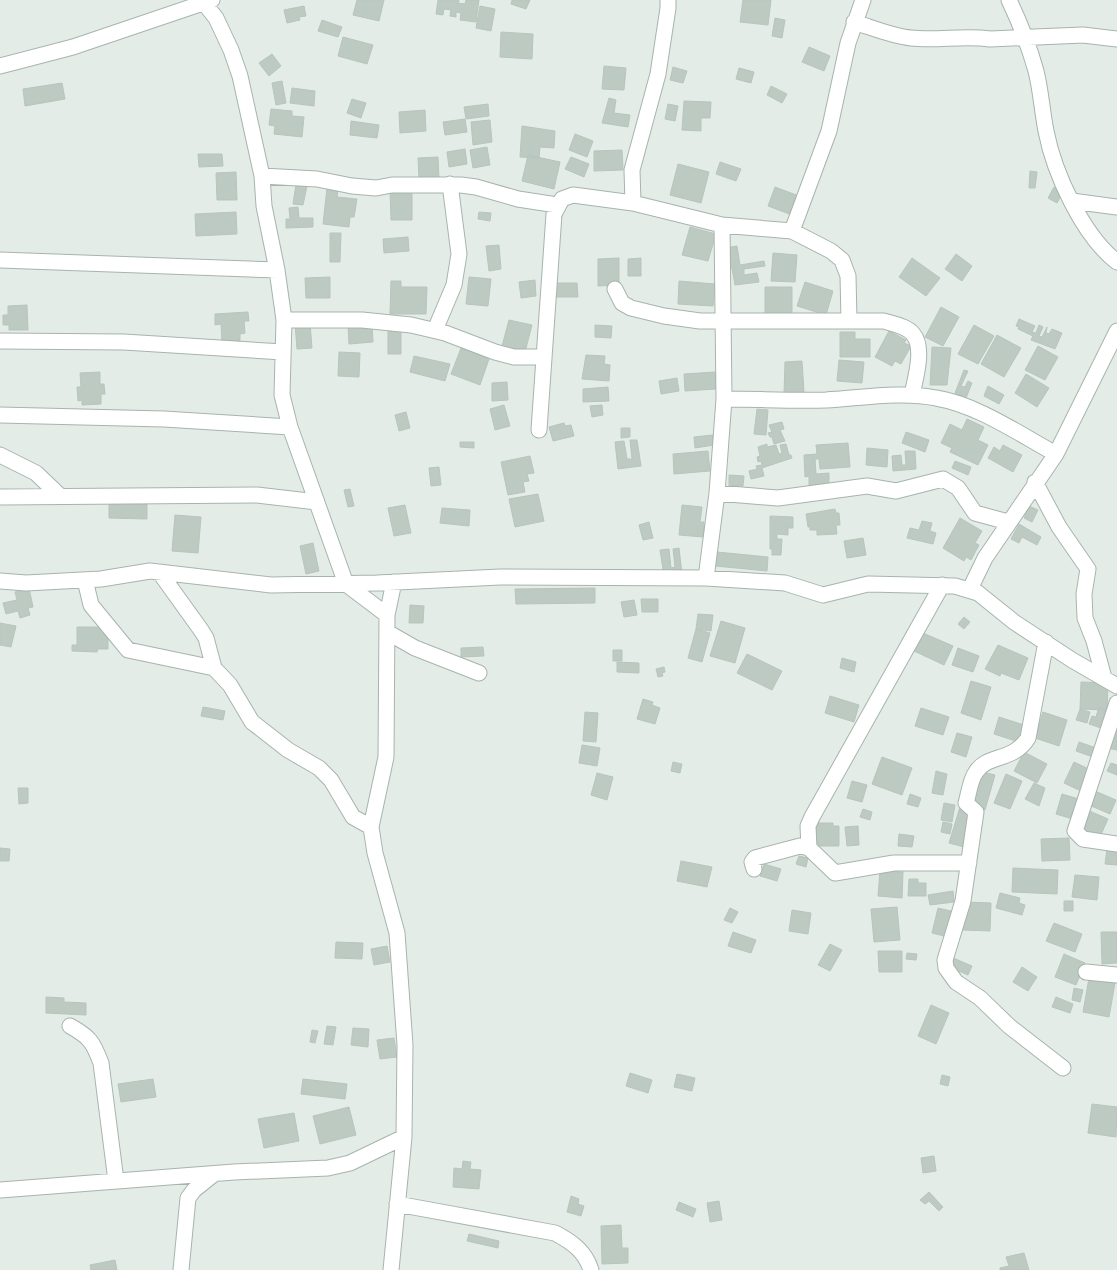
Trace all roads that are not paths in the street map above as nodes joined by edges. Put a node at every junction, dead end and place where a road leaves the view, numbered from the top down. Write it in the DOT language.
graph roads {
  1 [pos="668,0"];
  2 [pos="863,0"];
  3 [pos="1009,0"];
  4 [pos="209,2"];
  5 [pos="854,22"];
  6 [pos="1026,36"];
  7 [pos="1117,39"];
  8 [pos="0,66"];
  9 [pos="262,176"];
  10 [pos="450,184"];
  11 [pos="1072,200"];
  12 [pos="633,203"];
  13 [pos="557,206"];
  14 [pos="1117,207"];
  15 [pos="722,225"];
  16 [pos="792,231"];
  17 [pos="0,260"];
  18 [pos="1117,262"];
  19 [pos="277,270"];
  20 [pos="615,289"];
  21 [pos="284,320"];
  22 [pos="849,320"];
  23 [pos="722,322"];
  24 [pos="435,330"];
  25 [pos="1117,331"];
  26 [pos="0,341"];
  27 [pos="283,352"];
  28 [pos="543,358"];
  29 [pos="912,396"];
  30 [pos="724,399"];
  31 [pos="0,416"];
  32 [pos="290,427"];
  33 [pos="539,430"];
  34 [pos="0,454"];
  35 [pos="1056,454"];
  36 [pos="1036,482"];
  37 [pos="717,493"];
  38 [pos="60,496"];
  39 [pos="0,497"];
  40 [pos="317,502"];
  41 [pos="1008,522"];
  42 [pos="160,572"];
  43 [pos="706,578"];
  44 [pos="85,580"];
  45 [pos="0,581"];
  46 [pos="394,582"];
  47 [pos="346,584"];
  48 [pos="942,585"];
  49 [pos="970,589"];
  50 [pos="387,615"];
  51 [pos="387,632"];
  52 [pos="1046,642"];
  53 [pos="214,668"];
  54 [pos="479,674"];
  55 [pos="1110,682"];
  56 [pos="1117,704"];
  57 [pos="371,827"];
  58 [pos="1117,844"];
  59 [pos="809,848"];
  60 [pos="969,863"];
  61 [pos="754,869"];
  62 [pos="1086,972"];
  63 [pos="1117,975"];
  64 [pos="70,1026"];
  65 [pos="1063,1068"];
  66 [pos="404,1136"];
  67 [pos="214,1174"];
  68 [pos="116,1181"];
  69 [pos="0,1190"];
  70 [pos="397,1204"];
  71 [pos="181,1270"];
  72 [pos="391,1270"];
  73 [pos="592,1270"];
  1 -- 12 [label="street"];
  2 -- 5 [label="street"];
  3 -- 6 [label="street"];
  4 -- 8 [label="street"];
  4 -- 9 [label="street"];
  5 -- 6 [label="street"];
  5 -- 16 [label="street"];
  6 -- 7 [label="street"];
  6 -- 11 [label="street"];
  9 -- 10 [label="street"];
  9 -- 19 [label="street"];
  10 -- 13 [label="street"];
  10 -- 24 [label="street"];
  11 -- 14 [label="street"];
  11 -- 18 [label="street"];
  12 -- 13 [label="street"];
  12 -- 15 [label="street"];
  13 -- 28 [label="street"];
  15 -- 16 [label="street"];
  15 -- 23 [label="street"];
  16 -- 22 [label="street"];
  17 -- 19 [label="street"];
  19 -- 21 [label="street"];
  20 -- 23 [label="street"];
  21 -- 24 [label="street"];
  21 -- 27 [label="street"];
  22 -- 23 [label="street"];
  22 -- 29 [label="street"];
  23 -- 30 [label="street"];
  24 -- 28 [label="street"];
  25 -- 35 [label="street"];
  26 -- 27 [label="street"];
  27 -- 32 [label="street"];
  28 -- 33 [label="street"];
  29 -- 30 [label="street"];
  29 -- 35 [label="street"];
  30 -- 37 [label="street"];
  31 -- 32 [label="street"];
  32 -- 40 [label="street"];
  34 -- 38 [label="street"];
  35 -- 36 [label="street"];
  36 -- 41 [label="street"];
  36 -- 55 [label="street"];
  37 -- 41 [label="street"];
  37 -- 43 [label="street"];
  38 -- 39 [label="street"];
  38 -- 40 [label="street"];
  40 -- 47 [label="street"];
  41 -- 49 [label="street"];
  42 -- 44 [label="street"];
  42 -- 47 [label="street"];
  42 -- 53 [label="street"];
  43 -- 46 [label="street"];
  43 -- 48 [label="street"];
  44 -- 45 [label="street"];
  44 -- 53 [label="street"];
  46 -- 47 [label="street"];
  46 -- 50 [label="street"];
  47 -- 50 [label="street"];
  48 -- 49 [label="street"];
  48 -- 59 [label="street"];
  49 -- 52 [label="street"];
  50 -- 51 [label="street"];
  51 -- 54 [label="street"];
  51 -- 57 [label="street"];
  52 -- 55 [label="street"];
  52 -- 60 [label="street"];
  53 -- 57 [label="street"];
  56 -- 58 [label="street"];
  57 -- 66 [label="street"];
  59 -- 60 [label="street"];
  59 -- 61 [label="street"];
  60 -- 65 [label="street"];
  62 -- 63 [label="street"];
  64 -- 68 [label="street"];
  66 -- 67 [label="street"];
  66 -- 70 [label="street"];
  67 -- 68 [label="street"];
  67 -- 71 [label="street"];
  68 -- 69 [label="street"];
  70 -- 72 [label="street"];
  70 -- 73 [label="street"];
}
